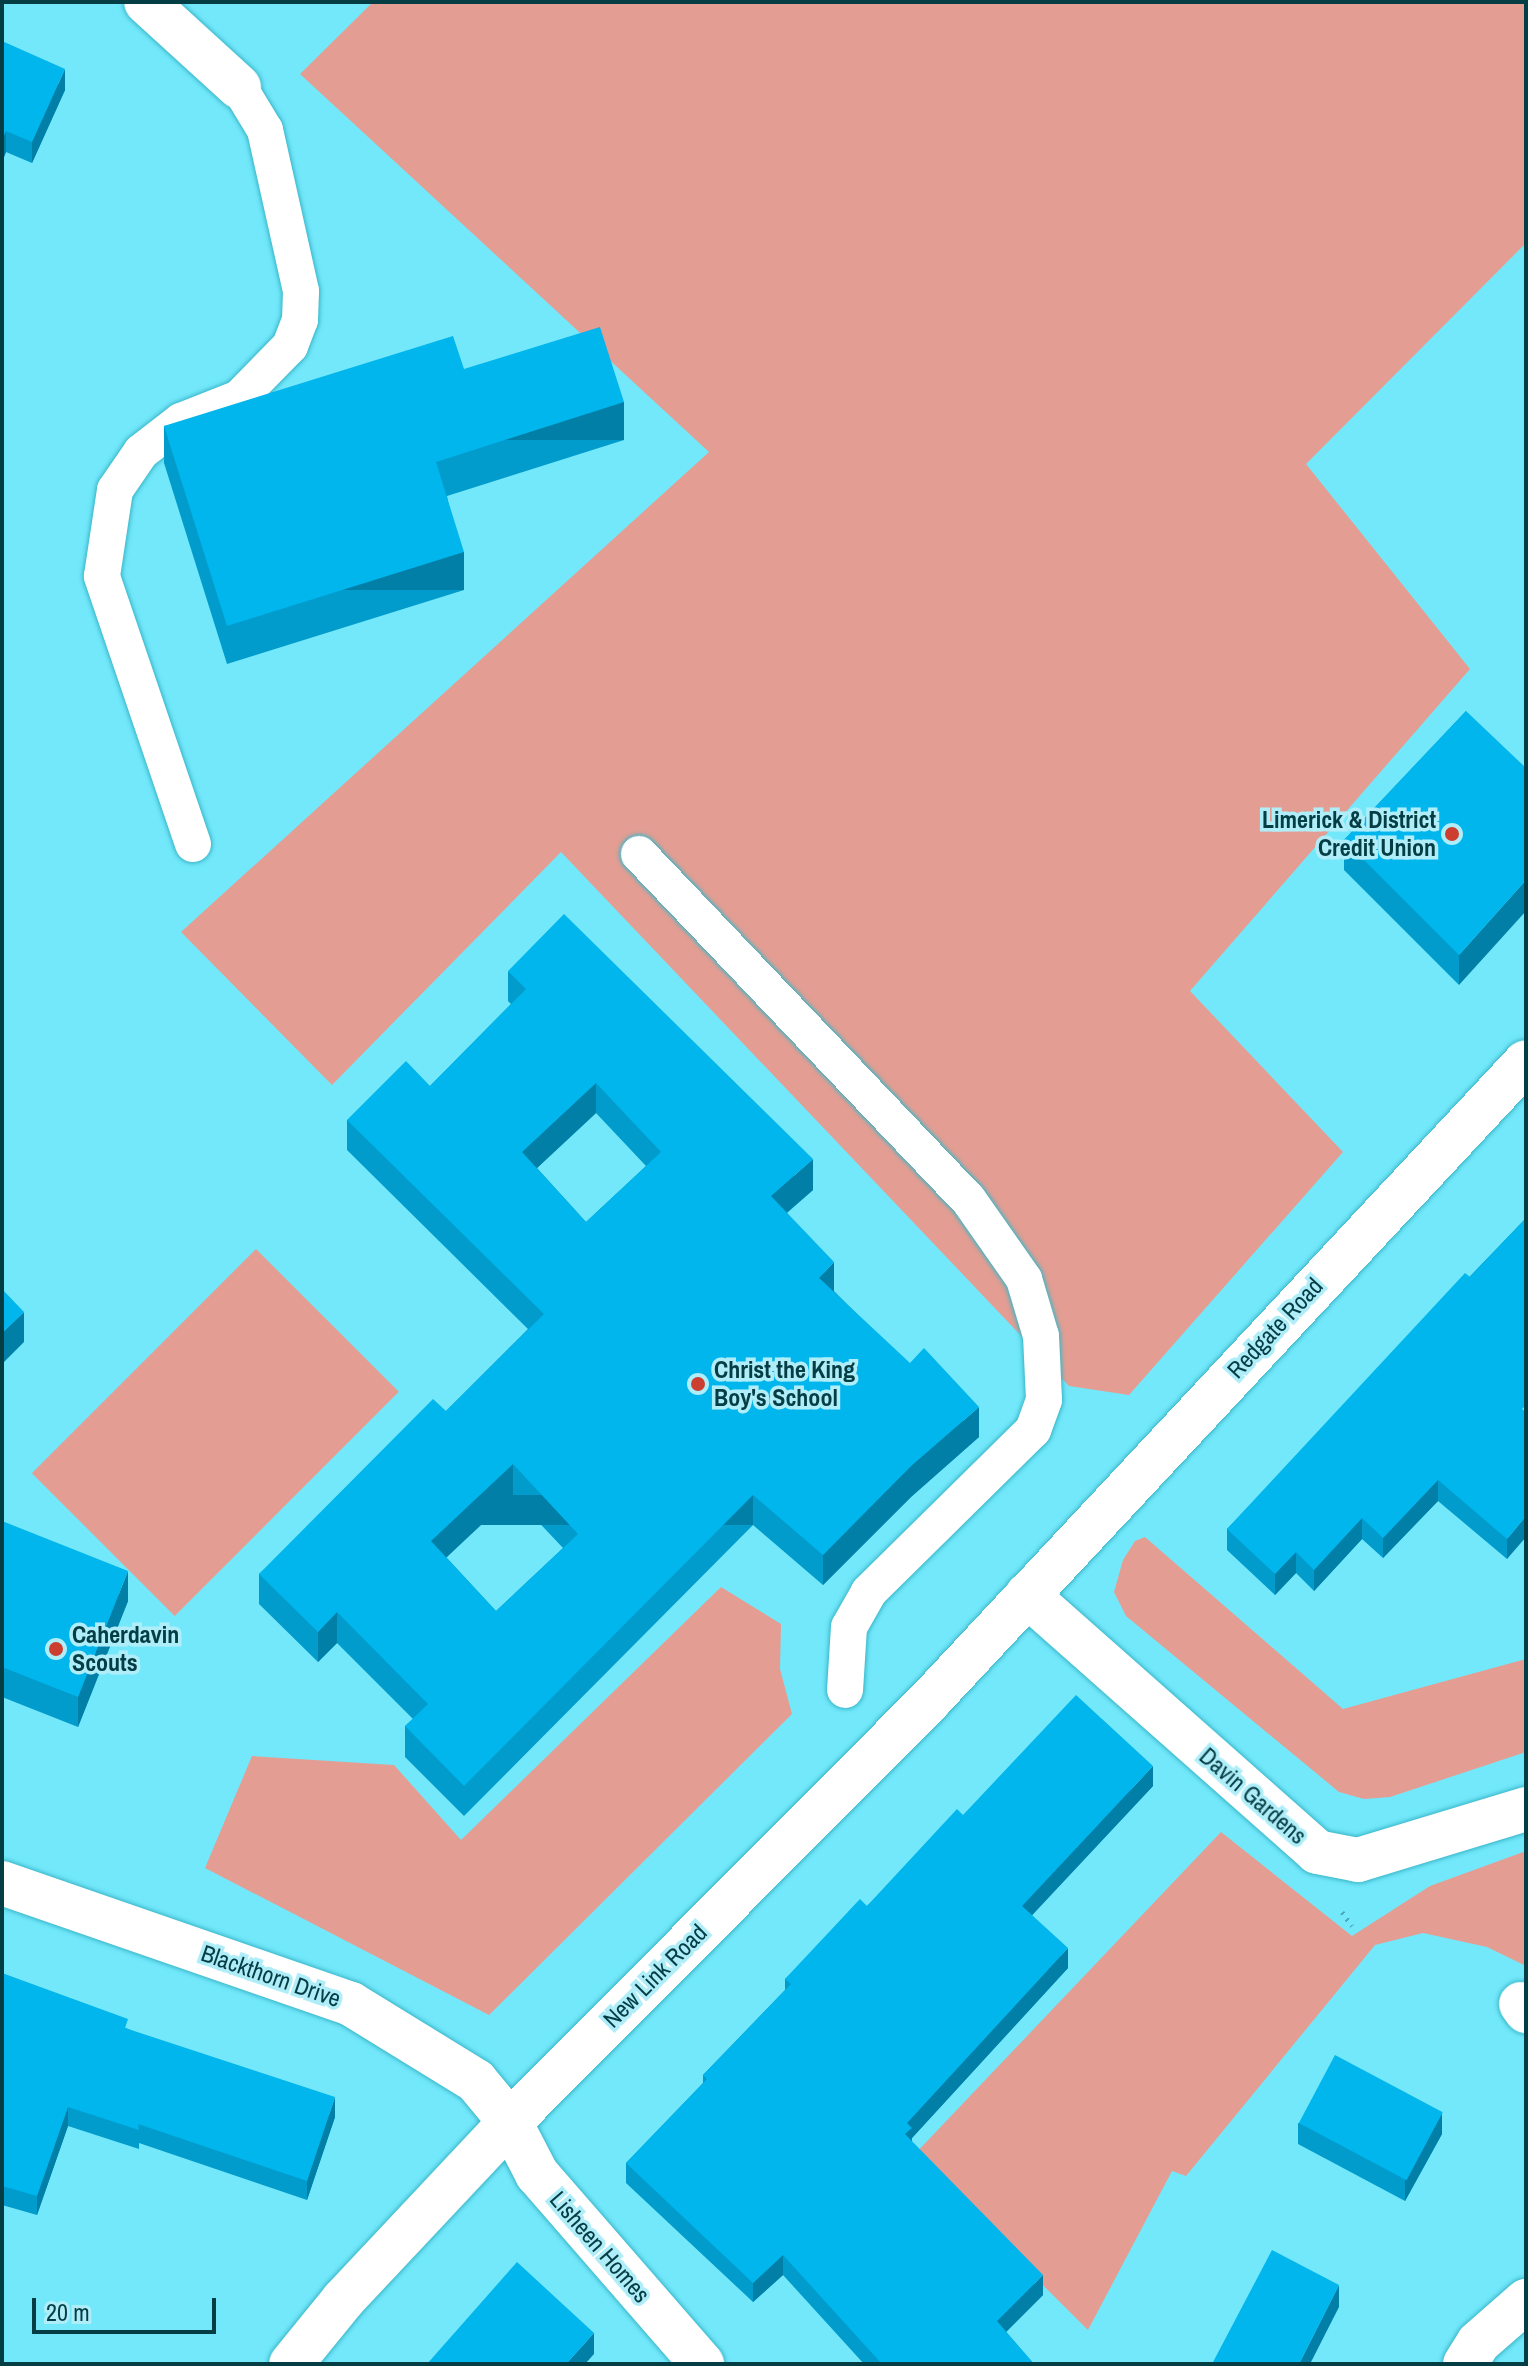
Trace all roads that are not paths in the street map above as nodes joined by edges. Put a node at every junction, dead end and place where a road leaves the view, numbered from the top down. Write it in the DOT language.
graph roads {
  1 [pos="146,2"];
  2 [pos="239,87"];
  3 [pos="193,844"];
  4 [pos="639,854"];
  5 [pos="1526,1062"];
  6 [pos="1027,1595"];
  7 [pos="845,1690"];
  8 [pos="1526,1809"];
  9 [pos="2,1883"];
  10 [pos="510,2122"];
  11 [pos="1526,2301"];
  12 [pos="291,2364"];
  13 [pos="702,2364"];
  14 [pos="1465,2364"];
  1 -- 2 [label="street"];
  2 -- 3 [label="lane"];
  4 -- 7 [label="lane"];
  5 -- 6 [label="street, Redgate Road"];
  6 -- 8 [label="street, Davin Gardens"];
  6 -- 10 [label="street, New Link Road"];
  9 -- 10 [label="street, Blackthorn Drive"];
  10 -- 12 [label="street, New Link Road"];
  10 -- 13 [label="street, Lisheen Homes"];
  11 -- 14 [label="street"];
}
